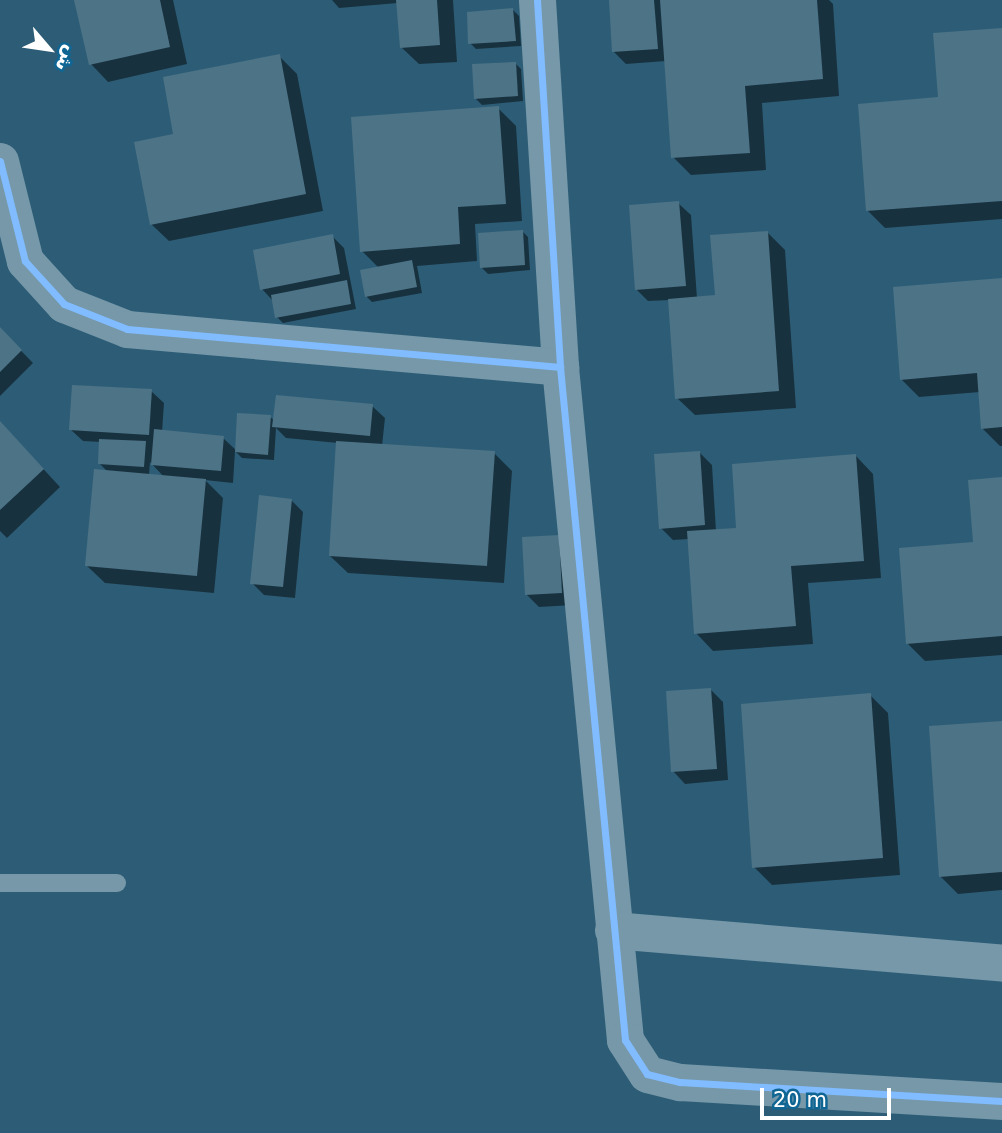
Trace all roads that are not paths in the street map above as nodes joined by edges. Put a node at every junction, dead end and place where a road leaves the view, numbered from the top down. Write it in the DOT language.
graph roads {
  1 [pos="537,0"];
  2 [pos="0,160"];
  3 [pos="560,367"];
  4 [pos="0,883"];
  5 [pos="117,883"];
  6 [pos="613,930"];
  7 [pos="1002,963"];
  8 [pos="1002,1101"];
  1 -- 3 [label="street"];
  2 -- 3 [label="street"];
  3 -- 6 [label="street"];
  4 -- 5 [label="lane"];
  6 -- 7 [label="street"];
  6 -- 8 [label="street"];
}
